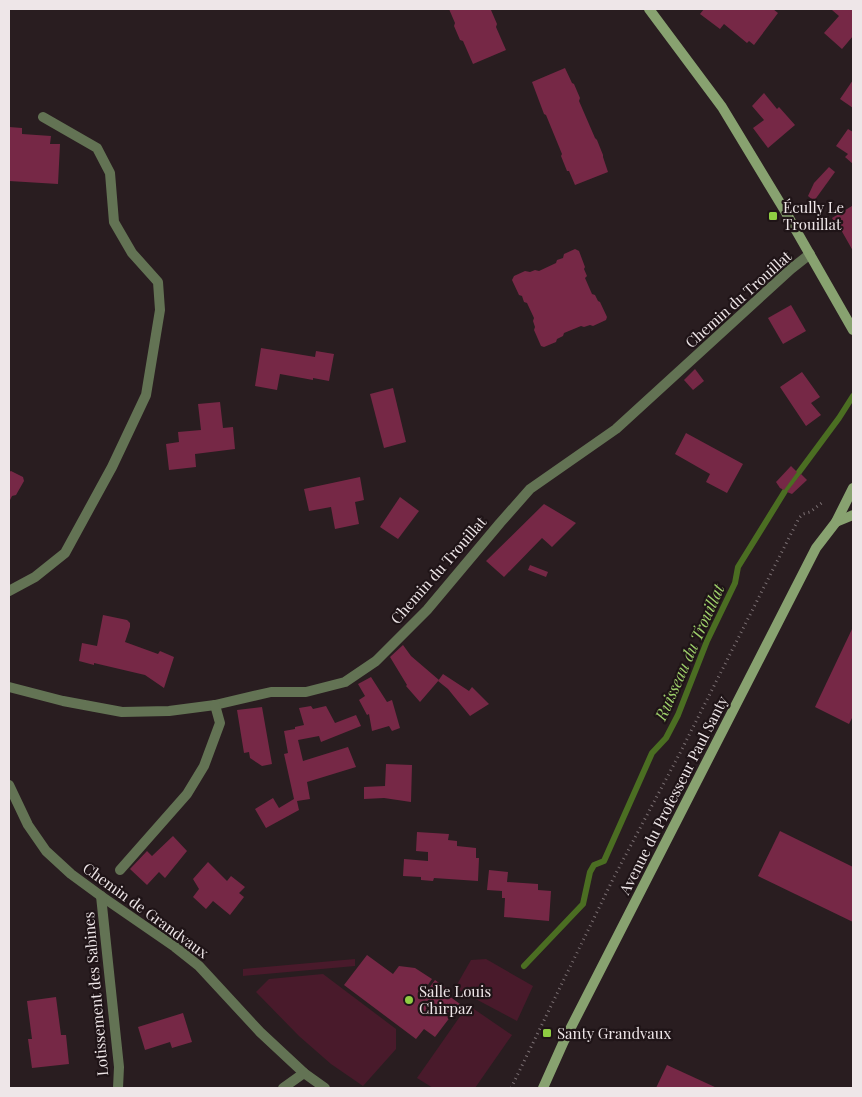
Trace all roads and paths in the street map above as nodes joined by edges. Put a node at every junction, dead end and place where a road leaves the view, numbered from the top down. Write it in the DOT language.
graph roads {
  1 [pos="648,9"];
  2 [pos="43,117"];
  3 [pos="810,254"];
  4 [pos="853,330"];
  5 [pos="853,488"];
  6 [pos="823,502"];
  7 [pos="853,515"];
  8 [pos="836,522"];
  9 [pos="9,590"];
  10 [pos="9,687"];
  11 [pos="215,705"];
  12 [pos="9,785"];
  13 [pos="120,870"];
  14 [pos="101,896"];
  15 [pos="304,1073"];
  16 [pos="118,1088"];
  17 [pos="283,1088"];
  18 [pos="325,1088"];
  19 [pos="511,1088"];
  20 [pos="543,1088"];
  1 -- 3 [label="main road"];
  2 -- 9 [label="street"];
  3 -- 4 [label="main road"];
  3 -- 11 [label="street, Chemin du Trouillat"];
  5 -- 8 [label="main road, Avenue du Professeur Paul Santy"];
  6 -- 19 [label="path"];
  7 -- 8 [label="main road"];
  8 -- 20 [label="main road, Avenue du Professeur Paul Santy"];
  10 -- 11 [label="street, Chemin du Trouillat"];
  11 -- 13 [label="street"];
  12 -- 14 [label="street, Chemin de Grandvaux"];
  14 -- 15 [label="street, Chemin de Grandvaux"];
  14 -- 16 [label="street, Lotissement des Sabines"];
  15 -- 17 [label="street"];
  15 -- 18 [label="street, Chemin de Grandvaux"];
}
